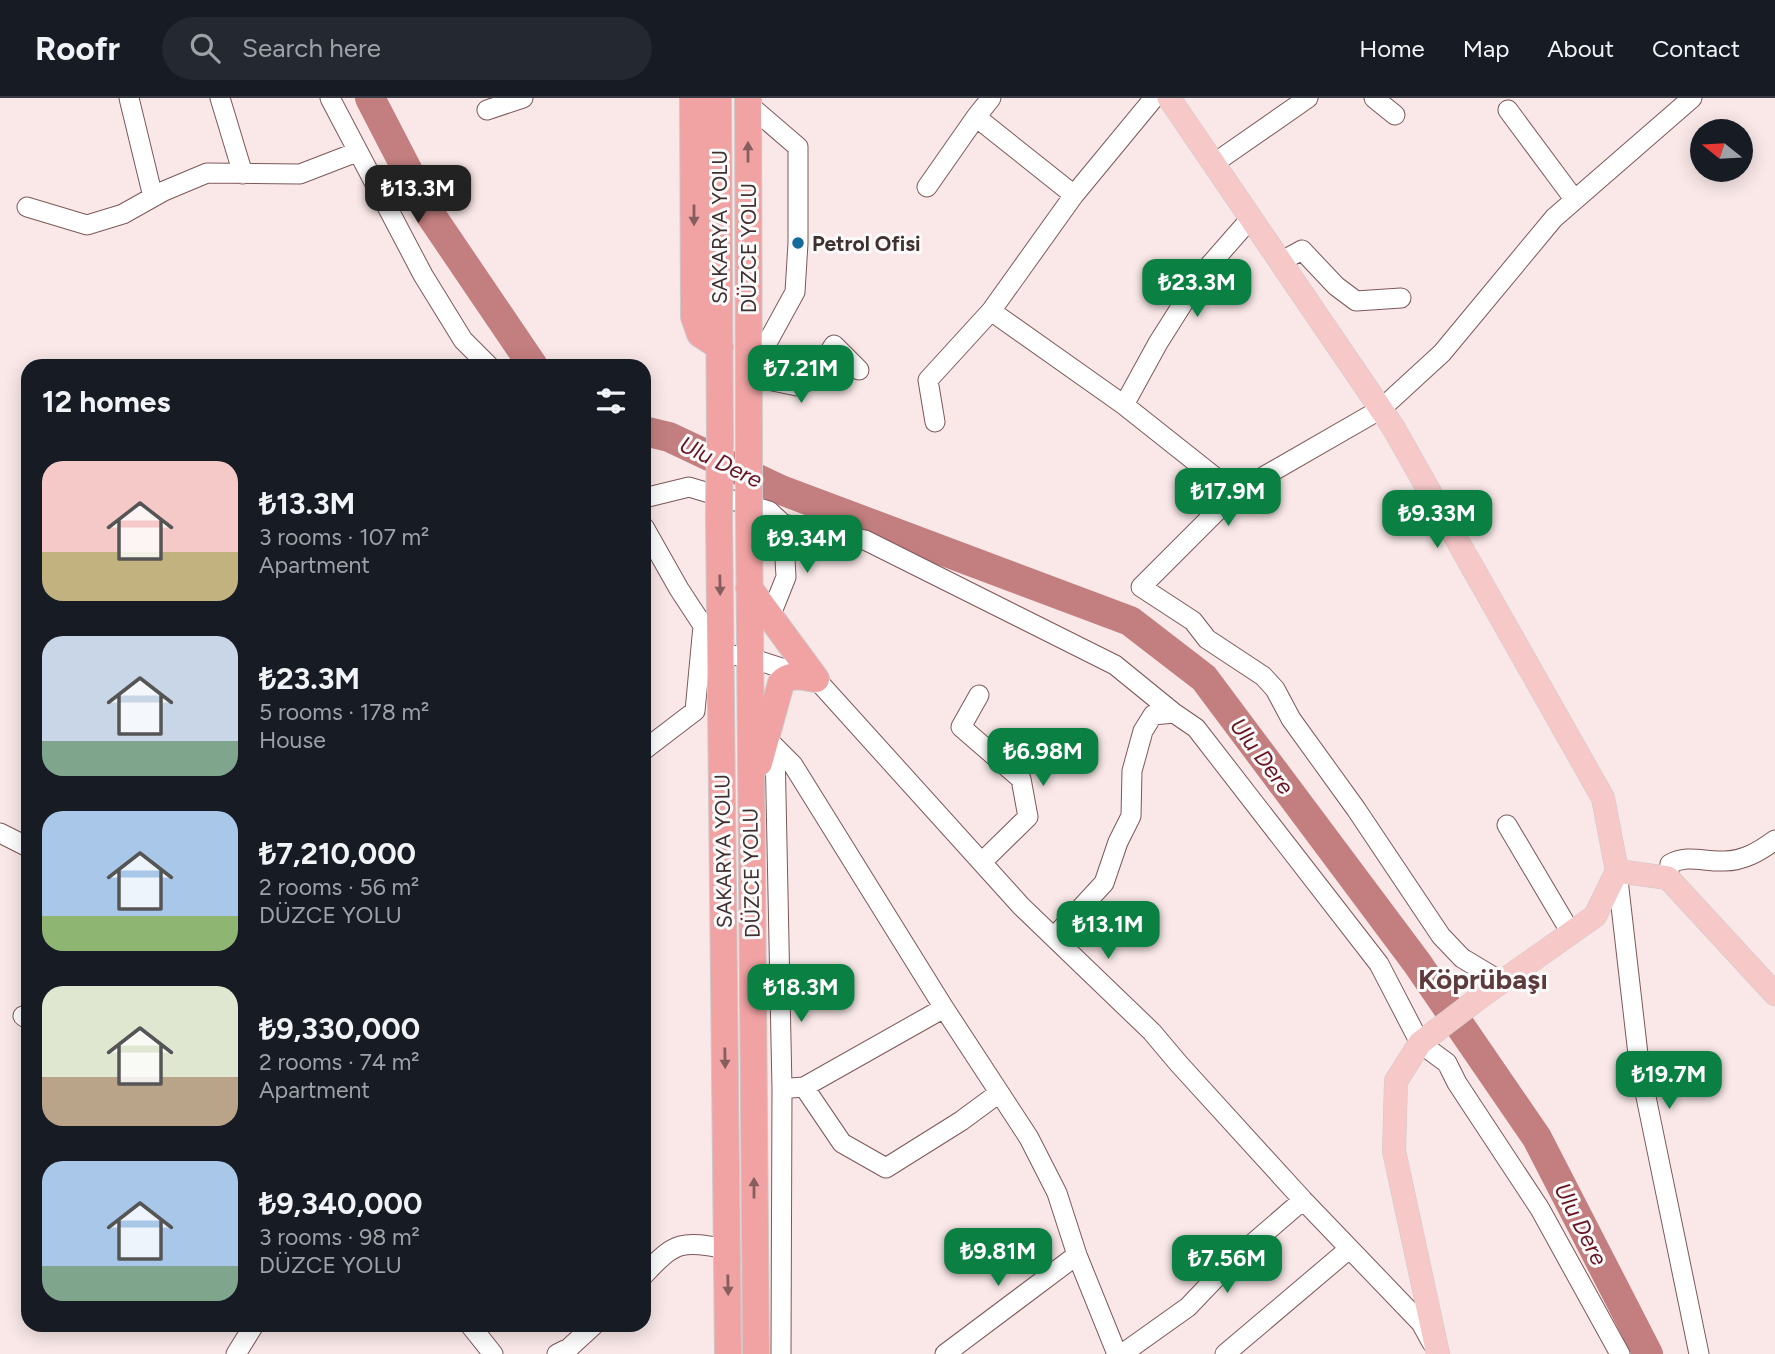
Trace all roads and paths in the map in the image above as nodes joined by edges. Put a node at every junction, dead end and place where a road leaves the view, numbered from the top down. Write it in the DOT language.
graph roads {
  1 [pos="129,98"];
  2 [pos="220,98"];
  3 [pos="330,98"];
  4 [pos="523,98"];
  5 [pos="694,98"];
  6 [pos="718,98"];
  7 [pos="991,98"];
  8 [pos="1154,98"];
  9 [pos="1169,98"];
  10 [pos="1308,98"];
  11 [pos="1374,98"];
  12 [pos="1692,98"];
  13 [pos="748,101"];
  14 [pos="487,110"];
  15 [pos="1508,110"];
  16 [pos="1395,115"];
  17 [pos="976,117"];
  18 [pos="357,152"];
  19 [pos="1213,163"];
  20 [pos="243,174"];
  21 [pos="927,187"];
  22 [pos="1074,195"];
  23 [pos="153,197"];
  24 [pos="1574,200"];
  25 [pos="27,206"];
  26 [pos="1251,218"];
  27 [pos="1280,262"];
  28 [pos="1401,298"];
  29 [pos="991,312"];
  30 [pos="720,348"];
  31 [pos="482,359"];
  32 [pos="859,370"];
  33 [pos="748,376"];
  34 [pos="1124,405"];
  35 [pos="1381,409"];
  36 [pos="936,422"];
  37 [pos="1235,493"];
  38 [pos="651,496"];
  39 [pos="783,524"];
  40 [pos="651,539"];
  41 [pos="749,589"];
  42 [pos="771,617"];
  43 [pos="703,626"];
  44 [pos="721,653"];
  45 [pos="750,658"];
  46 [pos="816,679"];
  47 [pos="979,695"];
  48 [pos="1174,713"];
  49 [pos="750,716"];
  50 [pos="771,742"];
  51 [pos="651,745"];
  52 [pos="750,799"];
  53 [pos="1507,825"];
  54 [pos="0,833"];
  55 [pos="1775,840"];
  56 [pos="21,844"];
  57 [pos="982,862"];
  58 [pos="1617,871"];
  59 [pos="1668,878"];
  60 [pos="1571,933"];
  61 [pos="1054,937"];
  62 [pos="1492,988"];
  63 [pos="1775,994"];
  64 [pos="944,1008"];
  65 [pos="1420,1043"];
  66 [pos="804,1087"];
  67 [pos="782,1089"];
  68 [pos="999,1093"];
  69 [pos="1303,1200"];
  70 [pos="727,1249"];
  71 [pos="1349,1249"];
  72 [pos="1077,1255"];
  73 [pos="651,1268"];
  74 [pos="249,1332"];
  75 [pos="476,1332"];
  76 [pos="586,1332"];
  77 [pos="236,1354"];
  78 [pos="493,1354"];
  79 [pos="557,1354"];
  80 [pos="728,1354"];
  81 [pos="756,1354"];
  82 [pos="781,1354"];
  83 [pos="945,1354"];
  84 [pos="1117,1354"];
  85 [pos="1122,1354"];
  86 [pos="1225,1354"];
  87 [pos="1438,1354"];
  88 [pos="1620,1354"];
  89 [pos="1699,1354"];
  1 -- 23 [label="street"];
  2 -- 20 [label="street"];
  3 -- 18 [label="street"];
  4 -- 14 [label="street"];
  5 -- 30 [label="highway, one-way"];
  6 -- 30 [label="highway, SAKARYA YOLU"];
  7 -- 17 [label="street"];
  8 -- 22 [label="street"];
  9 -- 19 [label="main road"];
  10 -- 19 [label="street"];
  11 -- 16 [label="street"];
  12 -- 24 [label="street"];
  33 -- 13 [label="highway, DÜZCE YOLU, one-way"];
  13 -- 33 [label="street"];
  15 -- 24 [label="street"];
  17 -- 21 [label="street"];
  17 -- 22 [label="street"];
  18 -- 20 [label="street"];
  18 -- 31 [label="street"];
  19 -- 26 [label="main road"];
  20 -- 23 [label="street"];
  22 -- 29 [label="street"];
  23 -- 25 [label="street"];
  24 -- 35 [label="street"];
  26 -- 27 [label="main road"];
  26 -- 34 [label="street"];
  27 -- 28 [label="street"];
  27 -- 35 [label="main road"];
  29 -- 34 [label="street"];
  29 -- 36 [label="street"];
  30 -- 44 [label="highway, SAKARYA YOLU, one-way, bridge"];
  32 -- 33 [label="street"];
  33 -- 41 [label="highway, DÜZCE YOLU, bridge"];
  34 -- 37 [label="street"];
  35 -- 37 [label="street"];
  35 -- 58 [label="main road"];
  37 -- 62 [label="street"];
  38 -- 39 [label="street"];
  39 -- 42 [label="street"];
  39 -- 48 [label="street"];
  40 -- 43 [label="street"];
  41 -- 42 [label="highway"];
  41 -- 45 [label="highway, DÜZCE YOLU"];
  42 -- 46 [label="highway"];
  43 -- 44 [label="street"];
  43 -- 51 [label="street"];
  44 -- 45 [label="street"];
  44 -- 70 [label="highway, SAKARYA YOLU, one-way"];
  45 -- 46 [label="street"];
  45 -- 49 [label="highway, DÜZCE YOLU"];
  46 -- 50 [label="highway"];
  46 -- 57 [label="street"];
  47 -- 57 [label="street"];
  48 -- 61 [label="street"];
  48 -- 65 [label="street"];
  49 -- 50 [label="street"];
  49 -- 52 [label="highway, DÜZCE YOLU"];
  50 -- 52 [label="highway"];
  50 -- 64 [label="street"];
  50 -- 67 [label="street"];
  81 -- 52 [label="highway, DÜZCE YOLU, one-way"];
  53 -- 60 [label="street"];
  54 -- 56 [label="street"];
  55 -- 59 [label="street"];
  57 -- 61 [label="street"];
  58 -- 59 [label="main road"];
  58 -- 60 [label="main road"];
  58 -- 89 [label="street"];
  59 -- 63 [label="main road"];
  60 -- 62 [label="main road"];
  61 -- 69 [label="street"];
  62 -- 65 [label="main road"];
  64 -- 66 [label="street"];
  64 -- 68 [label="street"];
  65 -- 87 [label="main road"];
  65 -- 88 [label="street"];
  66 -- 67 [label="street"];
  66 -- 68 [label="street"];
  67 -- 82 [label="street"];
  68 -- 72 [label="street"];
  69 -- 71 [label="street"];
  69 -- 85 [label="street"];
  70 -- 73 [label="street"];
  70 -- 80 [label="highway, SAKARYA YOLU, one-way"];
  71 -- 86 [label="street"];
  71 -- 87 [label="street"];
  72 -- 83 [label="street"];
  72 -- 84 [label="street"];
  74 -- 77 [label="street"];
  75 -- 78 [label="street"];
  76 -- 79 [label="street"];
}
